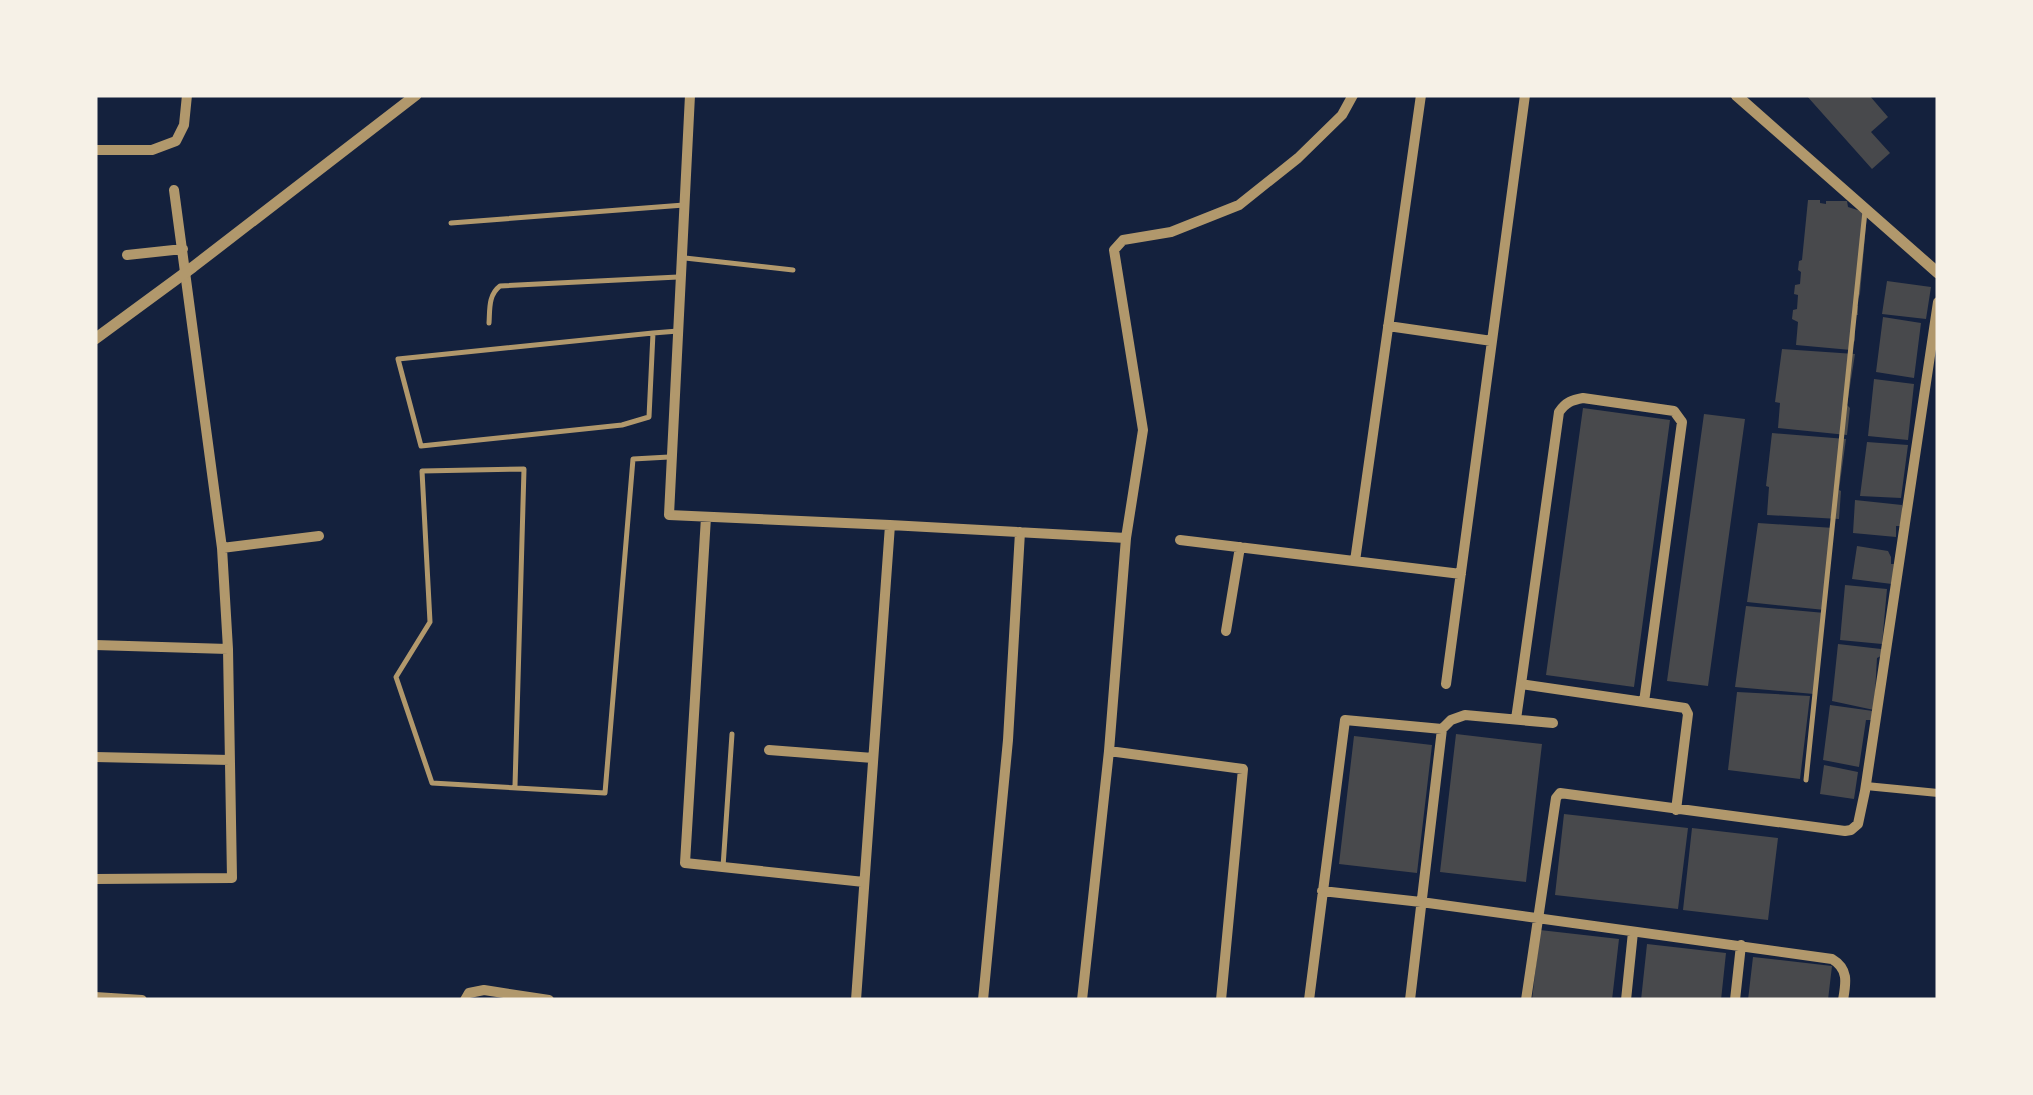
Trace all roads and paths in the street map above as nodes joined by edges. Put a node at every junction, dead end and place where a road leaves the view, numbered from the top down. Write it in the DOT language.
graph roads {
  1 [pos="187,95"];
  2 [pos="416,95"];
  3 [pos="690,95"];
  4 [pos="1353,95"];
  5 [pos="1421,95"];
  6 [pos="1525,95"];
  7 [pos="1736,95"];
  8 [pos="95,150"];
  9 [pos="174,190"];
  10 [pos="684,205"];
  11 [pos="1866,208"];
  12 [pos="452,223"];
  13 [pos="183,249"];
  14 [pos="127,255"];
  15 [pos="682,258"];
  16 [pos="793,270"];
  17 [pos="186,272"];
  18 [pos="1938,273"];
  19 [pos="681,276"];
  20 [pos="1938,302"];
  21 [pos="490,323"];
  22 [pos="1388,326"];
  23 [pos="678,331"];
  24 [pos="653,333"];
  25 [pos="95,339"];
  26 [pos="1492,341"];
  27 [pos="672,456"];
  28 [pos="706,517"];
  29 [pos="890,525"];
  30 [pos="1020,532"];
  31 [pos="320,536"];
  32 [pos="1126,538"];
  33 [pos="1180,540"];
  34 [pos="1240,547"];
  35 [pos="222,548"];
  36 [pos="1354,561"];
  37 [pos="1460,574"];
  38 [pos="1226,632"];
  39 [pos="95,645"];
  40 [pos="228,649"];
  41 [pos="1446,684"];
  42 [pos="1521,684"];
  43 [pos="1644,702"];
  44 [pos="1516,719"];
  45 [pos="1553,723"];
  46 [pos="1442,728"];
  47 [pos="732,734"];
  48 [pos="769,750"];
  49 [pos="1109,751"];
  50 [pos="95,757"];
  51 [pos="873,758"];
  52 [pos="230,760"];
  53 [pos="1806,780"];
  54 [pos="515,786"];
  55 [pos="1866,786"];
  56 [pos="1938,793"];
  57 [pos="1676,810"];
  58 [pos="724,867"];
  59 [pos="95,879"];
  60 [pos="864,882"];
  61 [pos="1322,891"];
  62 [pos="1421,902"];
  63 [pos="1538,918"];
  64 [pos="1633,932"];
  65 [pos="1740,945"];
  66 [pos="95,996"];
  67 [pos="142,1000"];
  68 [pos="465,1000"];
  69 [pos="549,1000"];
  70 [pos="856,1000"];
  71 [pos="983,1000"];
  72 [pos="1082,1000"];
  73 [pos="1222,1000"];
  74 [pos="1309,1000"];
  75 [pos="1410,1000"];
  76 [pos="1526,1000"];
  77 [pos="1626,1000"];
  78 [pos="1735,1000"];
  79 [pos="1843,1000"];
  1 -- 8 [label="street"];
  2 -- 17 [label="street"];
  3 -- 10 [label="street"];
  4 -- 32 [label="street"];
  5 -- 22 [label="street"];
  6 -- 26 [label="street"];
  7 -- 11 [label="street"];
  9 -- 13 [label="street"];
  10 -- 12 [label="lane"];
  10 -- 15 [label="street"];
  11 -- 18 [label="street"];
  11 -- 53 [label="lane"];
  13 -- 14 [label="street"];
  13 -- 17 [label="street"];
  15 -- 16 [label="lane"];
  15 -- 19 [label="street"];
  17 -- 25 [label="street"];
  17 -- 35 [label="street"];
  19 -- 21 [label="lane"];
  19 -- 23 [label="street"];
  20 -- 55 [label="street"];
  22 -- 26 [label="street"];
  22 -- 36 [label="street"];
  23 -- 24 [label="lane"];
  23 -- 27 [label="street"];
  24 -- 24 [label="lane"];
  26 -- 37 [label="street"];
  27 -- 28 [label="street"];
  27 -- 54 [label="lane"];
  28 -- 29 [label="street"];
  28 -- 58 [label="street"];
  29 -- 30 [label="street"];
  29 -- 51 [label="street"];
  30 -- 32 [label="street"];
  30 -- 71 [label="street"];
  31 -- 35 [label="street"];
  32 -- 49 [label="street"];
  33 -- 34 [label="street"];
  34 -- 36 [label="street"];
  34 -- 38 [label="street"];
  35 -- 40 [label="street"];
  36 -- 37 [label="street"];
  37 -- 41 [label="street"];
  39 -- 40 [label="street"];
  40 -- 52 [label="street"];
  42 -- 43 [label="street"];
  42 -- 43 [label="street"];
  42 -- 44 [label="street"];
  43 -- 57 [label="street"];
  44 -- 45 [label="street"];
  44 -- 46 [label="street"];
  46 -- 61 [label="street"];
  46 -- 62 [label="street"];
  47 -- 58 [label="lane"];
  48 -- 51 [label="street"];
  49 -- 72 [label="street"];
  49 -- 73 [label="street"];
  50 -- 52 [label="street"];
  51 -- 60 [label="street"];
  52 -- 59 [label="street"];
  54 -- 54 [label="lane"];
  55 -- 56 [label="street"];
  55 -- 57 [label="street"];
  57 -- 63 [label="street"];
  58 -- 60 [label="street"];
  60 -- 70 [label="street"];
  61 -- 62 [label="street"];
  61 -- 74 [label="street"];
  62 -- 63 [label="street"];
  62 -- 75 [label="street"];
  63 -- 64 [label="street"];
  63 -- 76 [label="street"];
  64 -- 65 [label="street"];
  64 -- 77 [label="street"];
  65 -- 78 [label="street"];
  65 -- 79 [label="street"];
  66 -- 67 [label="street"];
  68 -- 69 [label="street"];
}
